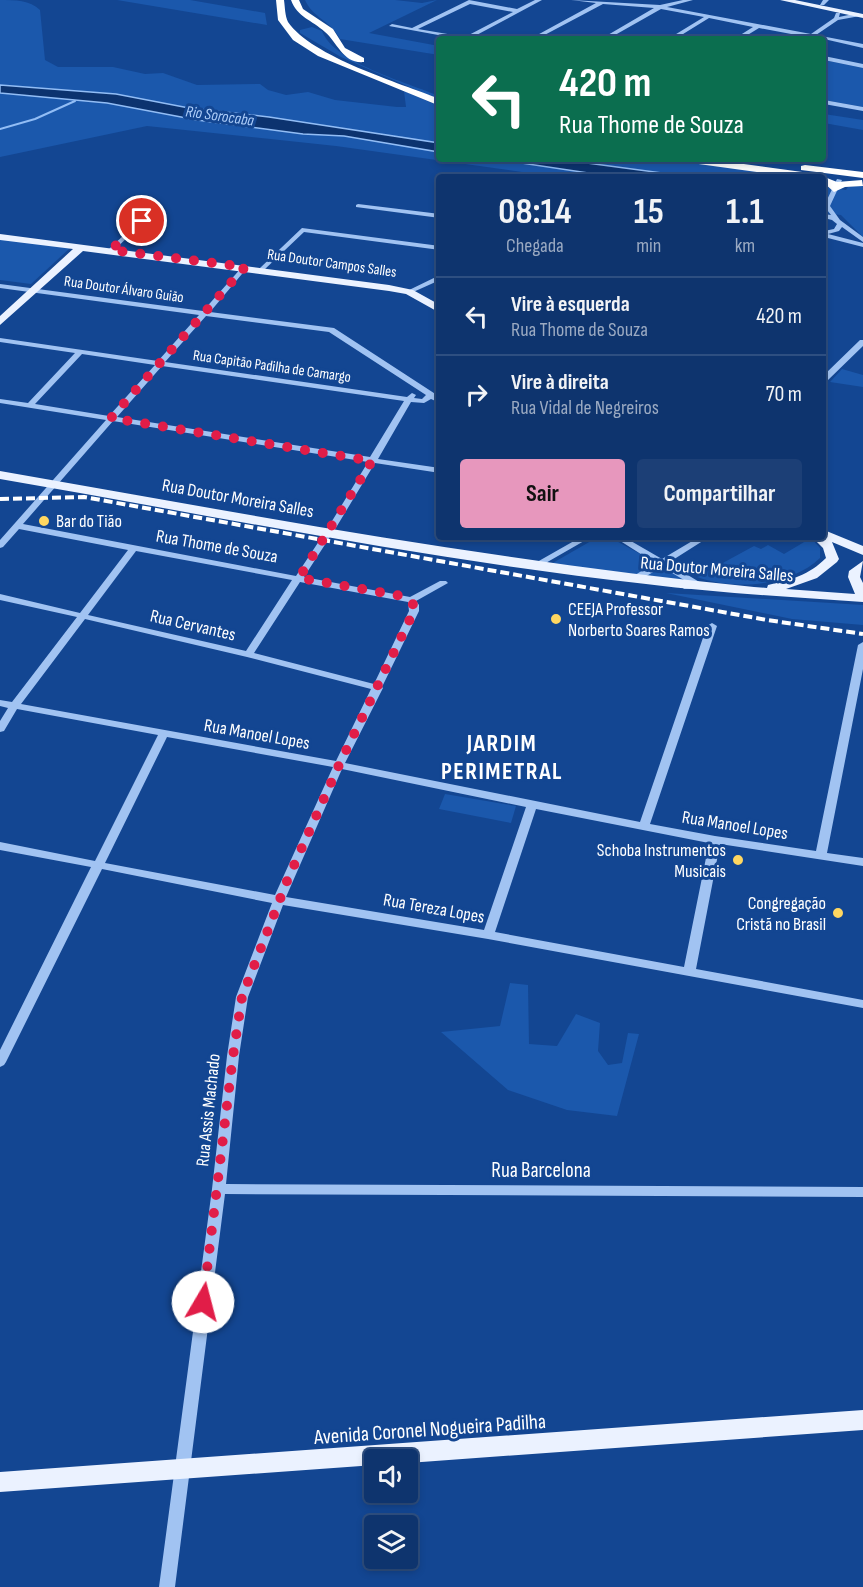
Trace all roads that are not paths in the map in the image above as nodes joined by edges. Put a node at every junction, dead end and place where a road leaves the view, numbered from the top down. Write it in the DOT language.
graph roads {
  1 [pos="280,0"];
  2 [pos="295,0"];
  3 [pos="539,0"];
  4 [pos="574,0"];
  5 [pos="690,0"];
  6 [pos="784,0"];
  7 [pos="804,0"];
  8 [pos="471,2"];
  9 [pos="601,2"];
  10 [pos="824,2"];
  11 [pos="660,7"];
  12 [pos="518,11"];
  13 [pos="861,13"];
  14 [pos="838,14"];
  15 [pos="709,16"];
  16 [pos="392,26"];
  17 [pos="758,26"];
  18 [pos="413,29"];
  19 [pos="449,36"];
  20 [pos="471,36"];
  21 [pos="539,36"];
  22 [pos="609,36"];
  23 [pos="676,36"];
  24 [pos="742,36"];
  25 [pos="805,36"];
  26 [pos="811,36"];
  27 [pos="826,40"];
  28 [pos="336,44"];
  29 [pos="863,46"];
  30 [pos="313,49"];
  31 [pos="826,58"];
  32 [pos="863,66"];
  33 [pos="436,91"];
  34 [pos="436,100"];
  35 [pos="826,102"];
  36 [pos="863,109"];
  37 [pos="706,162"];
  38 [pos="756,162"];
  39 [pos="795,174"];
  40 [pos="826,179"];
  41 [pos="863,179"];
  42 [pos="836,184"];
  43 [pos="826,205"];
  44 [pos="358,206"];
  45 [pos="826,208"];
  46 [pos="436,216"];
  47 [pos="826,217"];
  48 [pos="142,221"];
  49 [pos="838,221"];
  50 [pos="826,233"];
  51 [pos="826,235"];
  52 [pos="0,237"];
  53 [pos="863,240"];
  54 [pos="863,245"];
  55 [pos="82,246"];
  56 [pos="436,247"];
  57 [pos="111,250"];
  58 [pos="245,267"];
  59 [pos="262,269"];
  60 [pos="436,279"];
  61 [pos="0,286"];
  62 [pos="34,290"];
  63 [pos="409,292"];
  64 [pos="436,308"];
  65 [pos="204,313"];
  66 [pos="0,322"];
  67 [pos="0,340"];
  68 [pos="863,342"];
  69 [pos="80,352"];
  70 [pos="159,363"];
  71 [pos="826,377"];
  72 [pos="429,394"];
  73 [pos="436,398"];
  74 [pos="410,400"];
  75 [pos="0,401"];
  76 [pos="30,405"];
  77 [pos="111,418"];
  78 [pos="372,461"];
  79 [pos="436,470"];
  80 [pos="0,475"];
  81 [pos="49,488"];
  82 [pos="17,526"];
  83 [pos="328,533"];
  84 [pos="826,535"];
  85 [pos="582,540"];
  86 [pos="624,540"];
  87 [pos="700,540"];
  88 [pos="822,540"];
  89 [pos="0,545"];
  90 [pos="134,548"];
  91 [pos="863,550"];
  92 [pos="662,561"];
  93 [pos="863,565"];
  94 [pos="534,566"];
  95 [pos="299,578"];
  96 [pos="633,580"];
  97 [pos="443,582"];
  98 [pos="685,587"];
  99 [pos="716,589"];
  100 [pos="0,597"];
  101 [pos="863,598"];
  102 [pos="411,600"];
  103 [pos="81,616"];
  104 [pos="712,626"];
  105 [pos="863,645"];
  106 [pos="248,654"];
  107 [pos="378,688"];
  108 [pos="0,703"];
  109 [pos="14,706"];
  110 [pos="0,729"];
  111 [pos="163,735"];
  112 [pos="339,765"];
  113 [pos="532,805"];
  114 [pos="644,826"];
  115 [pos="715,840"];
  116 [pos="0,846"];
  117 [pos="821,854"];
  118 [pos="863,862"];
  119 [pos="100,867"];
  120 [pos="279,900"];
  121 [pos="488,935"];
  122 [pos="689,973"];
  123 [pos="863,1004"];
  124 [pos="0,1062"];
  125 [pos="219,1189"];
  126 [pos="863,1192"];
  127 [pos="863,1420"];
  128 [pos="181,1470"];
  129 [pos="0,1482"];
  130 [pos="167,1587"];
  1 -- 30 [label="highway"];
  2 -- 28 [label="highway"];
  3 -- 12 [label="street"];
  4 -- 9 [label="street"];
  5 -- 11 [label="street"];
  6 -- 14 [label="main road"];
  7 -- 10 [label="main road"];
  8 -- 12 [label="street"];
  8 -- 18 [label="street"];
  9 -- 11 [label="street"];
  9 -- 21 [label="street"];
  10 -- 13 [label="main road"];
  11 -- 15 [label="street"];
  11 -- 22 [label="street"];
  12 -- 20 [label="street"];
  13 -- 14 [label="main road"];
  14 -- 26 [label="street"];
  15 -- 17 [label="street"];
  15 -- 23 [label="street"];
  16 -- 18 [label="street"];
  17 -- 24 [label="street"];
  17 -- 25 [label="street"];
  18 -- 19 [label="street"];
  27 -- 29 [label="street"];
  28 -- 30 [label="highway"];
  28 -- 33 [label="highway"];
  30 -- 34 [label="highway"];
  31 -- 32 [label="street"];
  35 -- 36 [label="street"];
  37 -- 39 [label="highway"];
  38 -- 41 [label="highway"];
  40 -- 42 [label="highway"];
  41 -- 42 [label="highway"];
  42 -- 43 [label="street"];
  44 -- 46 [label="street"];
  45 -- 49 [label="street"];
  47 -- 49 [label="street"];
  48 -- 57 [label="street"];
  49 -- 50 [label="street"];
  49 -- 53 [label="street"];
  51 -- 54 [label="street"];
  52 -- 55 [label="main road, Rua Doutor Campos Salles"];
  55 -- 57 [label="main road, Rua Doutor Campos Salles"];
  55 -- 62 [label="main road"];
  56 -- 59 [label="street"];
  57 -- 58 [label="main road, Rua Doutor Campos Salles"];
  58 -- 59 [label="main road, Rua Doutor Campos Salles"];
  58 -- 65 [label="street"];
  59 -- 63 [label="main road, Rua Doutor Campos Salles"];
  60 -- 63 [label="street"];
  61 -- 62 [label="street, Rua Doutor Álvaro Guião"];
  62 -- 65 [label="street, Rua Doutor Álvaro Guião"];
  62 -- 66 [label="main road"];
  63 -- 64 [label="main road, Rua Doutor Campos Salles"];
  65 -- 70 [label="street"];
  65 -- 72 [label="street, Rua Doutor Álvaro Guião"];
  67 -- 69 [label="street, Rua Capitão Padilha de Camargo"];
  68 -- 71 [label="street"];
  69 -- 70 [label="street, Rua Capitão Padilha de Camargo"];
  69 -- 76 [label="street"];
  70 -- 74 [label="street, Rua Capitão Padilha de Camargo"];
  70 -- 77 [label="street"];
  72 -- 73 [label="street, Rua Doutor Álvaro Guião"];
  72 -- 74 [label="street"];
  74 -- 78 [label="street"];
  75 -- 76 [label="street"];
  76 -- 77 [label="street"];
  77 -- 78 [label="street"];
  77 -- 81 [label="street"];
  78 -- 79 [label="street"];
  78 -- 83 [label="street"];
  80 -- 81 [label="main road, Rua Doutor Moreira Salles"];
  81 -- 82 [label="street"];
  81 -- 83 [label="main road, Rua Doutor Moreira Salles"];
  82 -- 89 [label="street"];
  82 -- 90 [label="street, Rua Thome de Souza"];
  83 -- 94 [label="main road, Rua Doutor Moreira Salles"];
  83 -- 95 [label="street"];
  84 -- 91 [label="main road"];
  85 -- 94 [label="street"];
  86 -- 92 [label="street"];
  87 -- 92 [label="street"];
  88 -- 99 [label="main road"];
  90 -- 95 [label="street, Rua Thome de Souza"];
  90 -- 103 [label="street"];
  92 -- 96 [label="street"];
  92 -- 98 [label="street"];
  93 -- 101 [label="main road"];
  94 -- 96 [label="main road, Rua Doutor Moreira Salles"];
  95 -- 102 [label="street, Rua Thome de Souza"];
  95 -- 106 [label="street"];
  96 -- 98 [label="main road, Rua Doutor Moreira Salles"];
  97 -- 102 [label="street"];
  98 -- 99 [label="main road, Rua Doutor Moreira Salles"];
  99 -- 101 [label="main road, Rua Doutor Moreira Salles"];
  100 -- 103 [label="street, Rua Cervantes"];
  102 -- 107 [label="street, Rua Assis Machado"];
  103 -- 106 [label="street, Rua Cervantes"];
  103 -- 109 [label="street"];
  104 -- 114 [label="street"];
  105 -- 117 [label="street"];
  106 -- 107 [label="street, Rua Cervantes"];
  107 -- 112 [label="street, Rua Assis Machado"];
  108 -- 109 [label="street, Rua Manoel Lopes"];
  109 -- 110 [label="street"];
  109 -- 111 [label="street, Rua Manoel Lopes"];
  111 -- 112 [label="street, Rua Manoel Lopes"];
  111 -- 119 [label="street"];
  112 -- 113 [label="street, Rua Manoel Lopes"];
  112 -- 120 [label="street, Rua Assis Machado"];
  113 -- 114 [label="street, Rua Manoel Lopes"];
  113 -- 121 [label="street"];
  114 -- 115 [label="street, Rua Manoel Lopes"];
  115 -- 117 [label="street, Rua Manoel Lopes"];
  115 -- 122 [label="street"];
  116 -- 119 [label="street, Rua Tereza Lopes"];
  117 -- 118 [label="street, Rua Manoel Lopes"];
  119 -- 120 [label="street, Rua Tereza Lopes"];
  119 -- 124 [label="street"];
  120 -- 121 [label="street, Rua Tereza Lopes"];
  120 -- 125 [label="street, Rua Assis Machado"];
  121 -- 122 [label="street, Rua Tereza Lopes"];
  122 -- 123 [label="street, Rua Tereza Lopes"];
  125 -- 126 [label="street, Rua Barcelona"];
  125 -- 128 [label="street, Rua Assis Machado"];
  127 -- 128 [label="main road, Avenida Coronel Nogueira Padilha"];
  128 -- 129 [label="main road, Avenida Coronel Nogueira Padilha"];
  128 -- 130 [label="street, Rua Assis Machado"];
}
